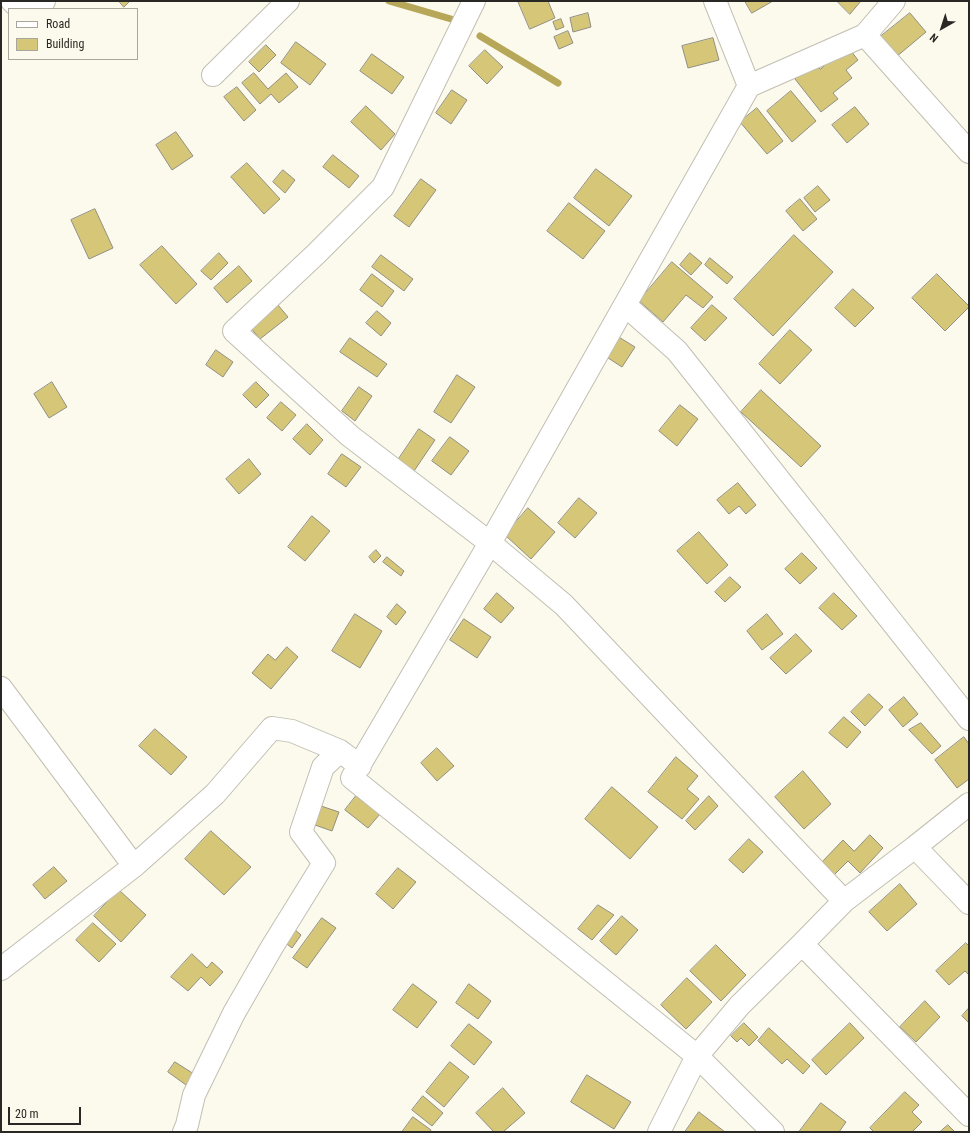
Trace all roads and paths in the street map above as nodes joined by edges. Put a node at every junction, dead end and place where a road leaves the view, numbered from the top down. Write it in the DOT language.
graph roads {
  1 [pos="44,1"];
  2 [pos="288,1"];
  3 [pos="474,1"];
  4 [pos="715,1"];
  5 [pos="894,1"];
  6 [pos="35,8"];
  7 [pos="865,35"];
  8 [pos="213,75"];
  9 [pos="750,86"];
  10 [pos="968,150"];
  11 [pos="625,305"];
  12 [pos="490,543"];
  13 [pos="1,688"];
  14 [pos="969,719"];
  15 [pos="340,751"];
  16 [pos="360,766"];
  17 [pos="969,804"];
  18 [pos="915,847"];
  19 [pos="134,866"];
  20 [pos="844,901"];
  21 [pos="969,903"];
  22 [pos="802,944"];
  23 [pos="1,969"];
  24 [pos="697,1056"];
  25 [pos="969,1115"];
  26 [pos="184,1132"];
  27 [pos="658,1132"];
  28 [pos="773,1132"];
  1 -- 6 [label="street"];
  2 -- 8 [label="street"];
  3 -- 12 [label="street"];
  4 -- 9 [label="street"];
  5 -- 7 [label="street"];
  7 -- 9 [label="street"];
  7 -- 10 [label="street"];
  9 -- 11 [label="street"];
  11 -- 12 [label="street"];
  11 -- 14 [label="street"];
  12 -- 16 [label="street"];
  12 -- 20 [label="street"];
  13 -- 19 [label="street"];
  15 -- 16 [label="street"];
  15 -- 19 [label="street"];
  15 -- 26 [label="street"];
  16 -- 24 [label="street"];
  17 -- 18 [label="street"];
  18 -- 20 [label="street"];
  18 -- 21 [label="street"];
  19 -- 23 [label="street"];
  20 -- 22 [label="street"];
  22 -- 24 [label="street"];
  22 -- 25 [label="street"];
  24 -- 27 [label="street"];
  24 -- 28 [label="street"];
}
